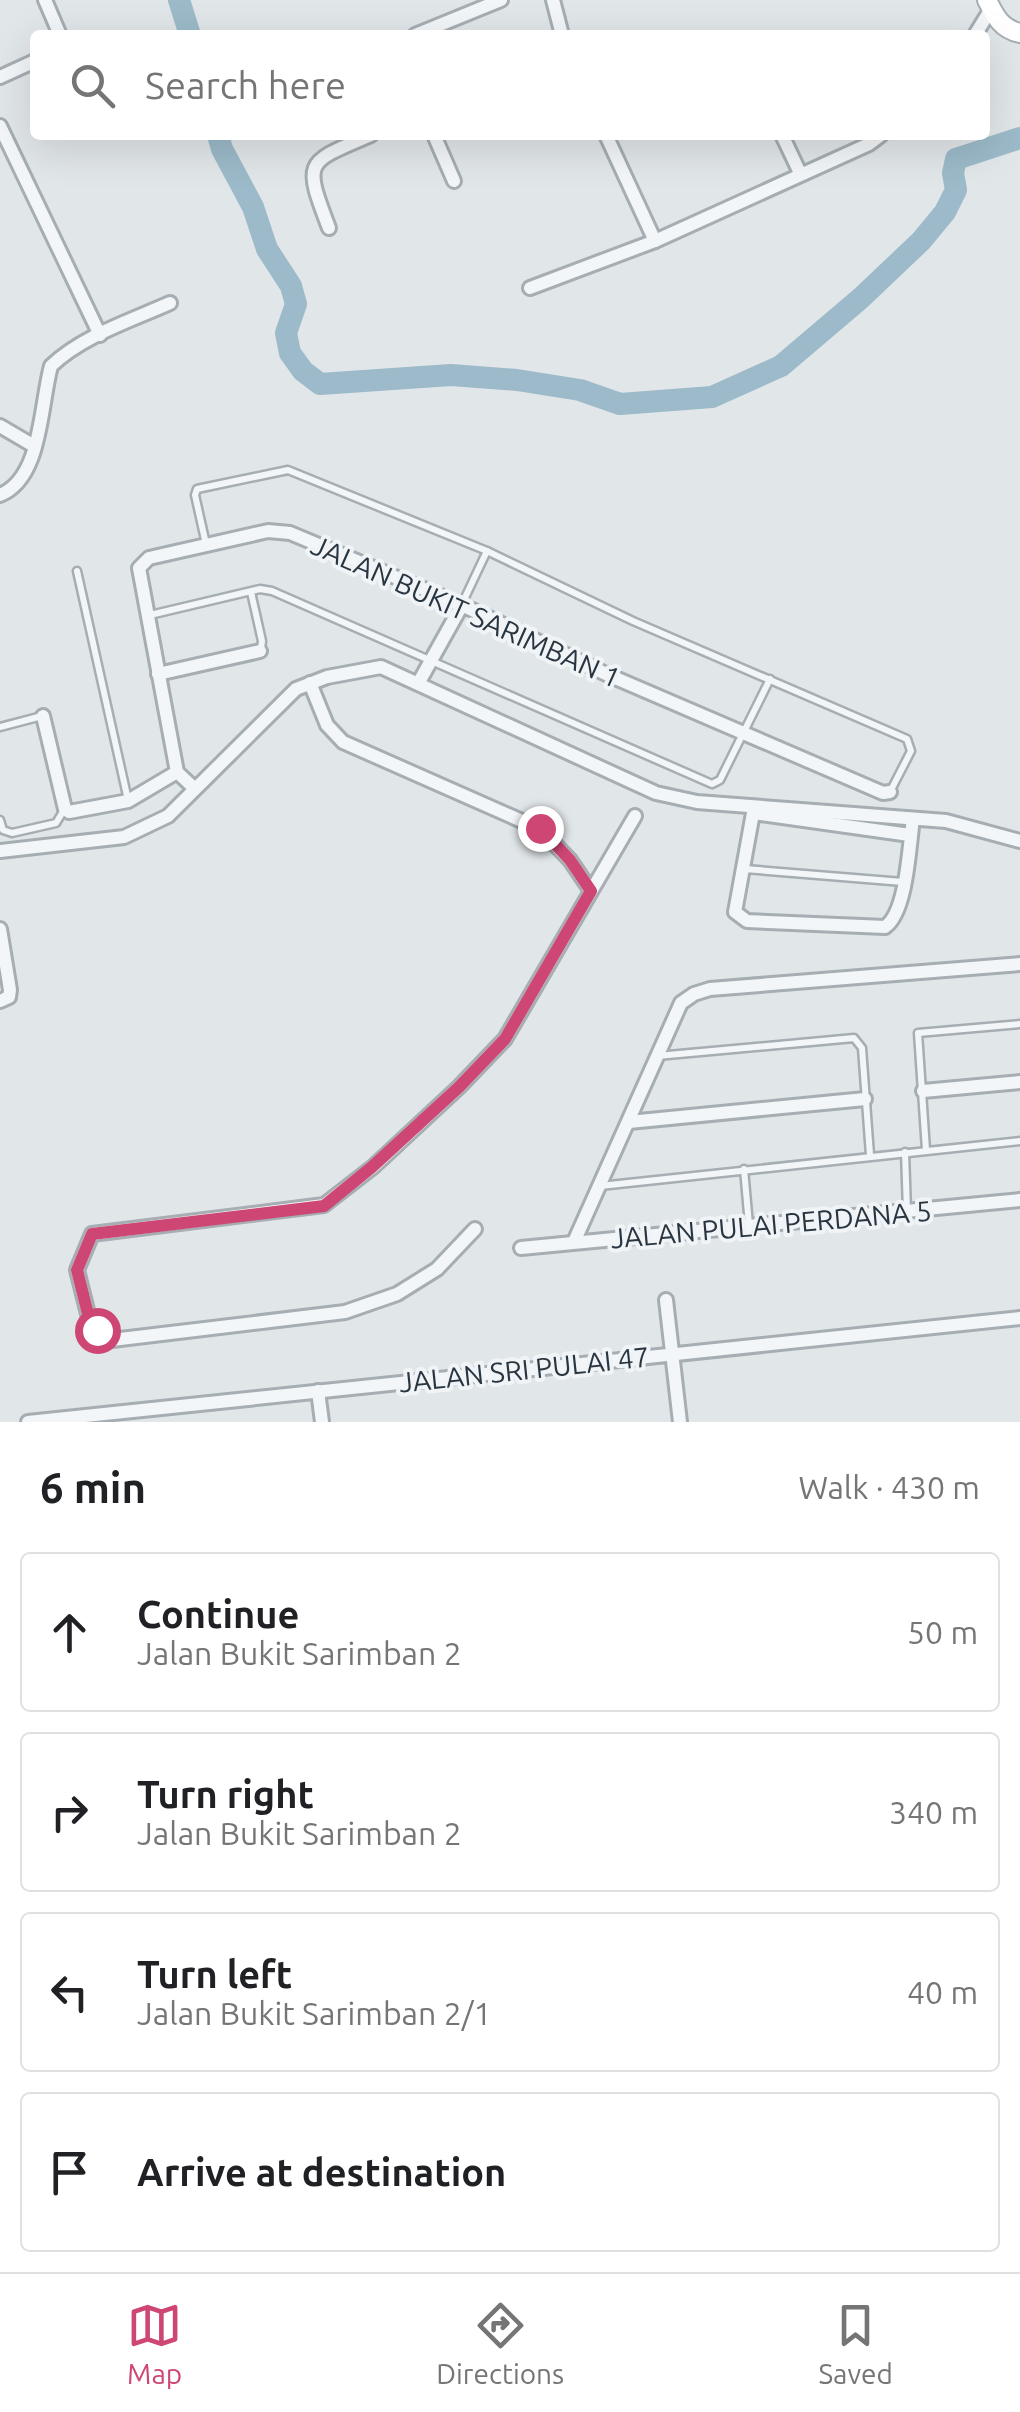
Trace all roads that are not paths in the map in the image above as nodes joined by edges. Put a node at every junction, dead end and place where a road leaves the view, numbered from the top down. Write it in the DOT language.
graph roads {
  1 [pos="45,0"];
  2 [pos="501,0"];
  3 [pos="553,0"];
  4 [pos="989,4"];
  5 [pos="58,30"];
  6 [pos="427,30"];
  7 [pos="561,30"];
  8 [pos="977,30"];
  9 [pos="1020,33"];
  10 [pos="30,62"];
  11 [pos="0,77"];
  12 [pos="0,126"];
  13 [pos="359,140"];
  14 [pos="436,140"];
  15 [pos="608,140"];
  16 [pos="784,140"];
  17 [pos="874,140"];
  18 [pos="800,173"];
  19 [pos="454,181"];
  20 [pos="329,228"];
  21 [pos="656,241"];
  22 [pos="530,288"];
  23 [pos="170,303"];
  24 [pos="100,335"];
  25 [pos="0,426"];
  26 [pos="34,446"];
  27 [pos="0,495"];
  28 [pos="206,545"];
  29 [pos="487,551"];
  30 [pos="77,571"];
  31 [pos="251,592"];
  32 [pos="462,606"];
  33 [pos="146,616"];
  34 [pos="260,650"];
  35 [pos="431,660"];
  36 [pos="158,674"];
  37 [pos="770,678"];
  38 [pos="418,682"];
  39 [pos="310,683"];
  40 [pos="43,716"];
  41 [pos="0,727"];
  42 [pos="746,733"];
  43 [pos="177,772"];
  44 [pos="194,788"];
  45 [pos="890,792"];
  46 [pos="128,801"];
  47 [pos="65,809"];
  48 [pos="635,816"];
  49 [pos="0,820"];
  50 [pos="913,820"];
  51 [pos="910,835"];
  52 [pos="1020,842"];
  53 [pos="0,851"];
  54 [pos="740,868"];
  55 [pos="903,882"];
  56 [pos="591,891"];
  57 [pos="0,934"];
  58 [pos="1020,964"];
  59 [pos="0,1000"];
  60 [pos="1020,1024"];
  61 [pos="657,1056"];
  62 [pos="1020,1082"];
  63 [pos="923,1091"];
  64 [pos="865,1098"];
  65 [pos="629,1122"];
  66 [pos="1020,1140"];
  67 [pos="926,1150"];
  68 [pos="905,1152"];
  69 [pos="870,1155"];
  70 [pos="744,1168"];
  71 [pos="600,1186"];
  72 [pos="1020,1200"];
  73 [pos="907,1212"];
  74 [pos="749,1227"];
  75 [pos="474,1229"];
  76 [pos="574,1242"];
  77 [pos="521,1248"];
  78 [pos="666,1300"];
  79 [pos="1020,1318"];
  80 [pos="671,1353"];
  81 [pos="318,1391"];
  82 [pos="28,1422"];
  83 [pos="322,1422"];
  84 [pos="680,1422"];
  1 -- 5 [label="street"];
  2 -- 6 [label="street"];
  3 -- 7 [label="street"];
  4 -- 8 [label="street"];
  4 -- 9 [label="street"];
  10 -- 11 [label="street"];
  12 -- 24 [label="street"];
  13 -- 20 [label="street"];
  14 -- 19 [label="street"];
  15 -- 21 [label="street"];
  16 -- 18 [label="street"];
  17 -- 18 [label="street"];
  18 -- 21 [label="street"];
  21 -- 22 [label="street"];
  23 -- 24 [label="street"];
  24 -- 26 [label="street"];
  25 -- 26 [label="street"];
  26 -- 27 [label="street"];
  28 -- 29 [label="lane"];
  28 -- 32 [label="street, JALAN BUKIT SARIMBAN 1"];
  28 -- 33 [label="street, JALAN BUKIT SARIMBAN 1"];
  29 -- 32 [label="lane"];
  29 -- 37 [label="lane"];
  30 -- 46 [label="lane"];
  31 -- 33 [label="lane"];
  31 -- 34 [label="lane"];
  31 -- 35 [label="lane"];
  32 -- 35 [label="street"];
  32 -- 42 [label="street, JALAN BUKIT SARIMBAN 1"];
  33 -- 36 [label="street, JALAN BUKIT SARIMBAN 1"];
  34 -- 36 [label="street"];
  35 -- 38 [label="street"];
  35 -- 42 [label="lane"];
  36 -- 43 [label="street, JALAN BUKIT SARIMBAN 1"];
  37 -- 42 [label="lane"];
  37 -- 45 [label="lane"];
  38 -- 39 [label="street"];
  38 -- 50 [label="street"];
  39 -- 44 [label="street"];
  39 -- 56 [label="street"];
  40 -- 41 [label="lane"];
  40 -- 47 [label="street"];
  42 -- 45 [label="street, JALAN BUKIT SARIMBAN 1"];
  43 -- 44 [label="street"];
  43 -- 46 [label="street"];
  44 -- 53 [label="street"];
  46 -- 47 [label="street"];
  47 -- 49 [label="lane"];
  48 -- 56 [label="street"];
  50 -- 51 [label="street"];
  50 -- 52 [label="street"];
  51 -- 54 [label="street"];
  51 -- 55 [label="street"];
  54 -- 55 [label="lane"];
  54 -- 55 [label="street"];
  56 -- 75 [label="street"];
  57 -- 59 [label="street"];
  58 -- 61 [label="street"];
  60 -- 63 [label="lane"];
  61 -- 64 [label="lane"];
  61 -- 65 [label="street"];
  62 -- 63 [label="street"];
  63 -- 67 [label="lane"];
  64 -- 65 [label="street"];
  64 -- 69 [label="lane"];
  65 -- 71 [label="street"];
  66 -- 67 [label="lane"];
  67 -- 68 [label="lane"];
  68 -- 69 [label="lane"];
  68 -- 73 [label="lane"];
  69 -- 70 [label="lane"];
  70 -- 71 [label="lane"];
  70 -- 74 [label="lane"];
  71 -- 76 [label="street"];
  72 -- 73 [label="street, JALAN PULAI PERDANA 5"];
  73 -- 74 [label="street, JALAN PULAI PERDANA 5"];
  74 -- 76 [label="street, JALAN PULAI PERDANA 5"];
  76 -- 77 [label="street, JALAN PULAI PERDANA 5"];
  78 -- 80 [label="street"];
  79 -- 80 [label="street, JALAN SRI PULAI 47"];
  80 -- 81 [label="street, JALAN SRI PULAI 47"];
  80 -- 84 [label="street"];
  81 -- 82 [label="street, JALAN SRI PULAI 47"];
  81 -- 83 [label="street"];
}
